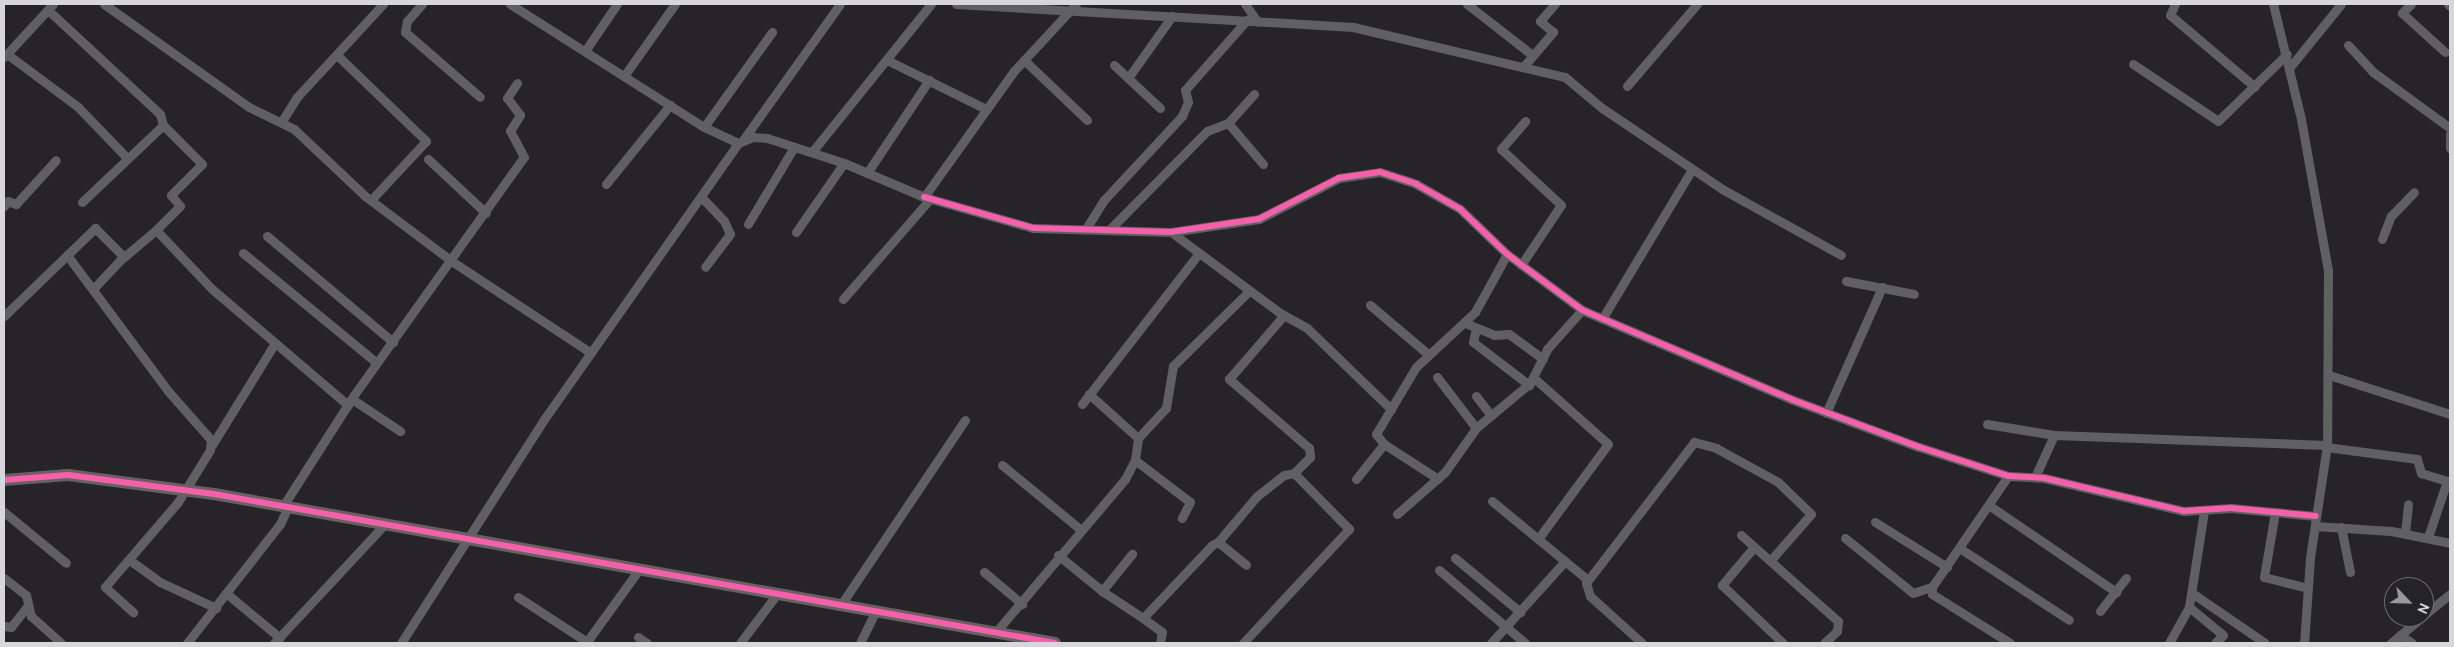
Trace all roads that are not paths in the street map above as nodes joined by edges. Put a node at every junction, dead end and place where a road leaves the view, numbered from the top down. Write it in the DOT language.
graph roads {
  1 [pos="104,4"];
  2 [pos="383,4"];
  3 [pos="422,4"];
  4 [pos="510,4"];
  5 [pos="617,4"];
  6 [pos="675,4"];
  7 [pos="840,4"];
  8 [pos="931,4"];
  9 [pos="956,4"];
  10 [pos="1245,4"];
  11 [pos="1466,4"];
  12 [pos="1555,4"];
  13 [pos="1697,4"];
  14 [pos="2175,4"];
  15 [pos="2273,4"];
  16 [pos="2342,4"];
  17 [pos="2411,4"];
  18 [pos="1073,6"];
  19 [pos="50,7"];
  20 [pos="1172,16"];
  21 [pos="1246,20"];
  22 [pos="1257,20"];
  23 [pos="772,32"];
  24 [pos="2348,45"];
  25 [pos="585,51"];
  26 [pos="2445,52"];
  27 [pos="1531,54"];
  28 [pos="2287,54"];
  29 [pos="337,55"];
  30 [pos="5,56"];
  31 [pos="1024,60"];
  32 [pos="889,61"];
  33 [pos="2133,64"];
  34 [pos="1114,65"];
  35 [pos="1524,66"];
  36 [pos="2290,67"];
  37 [pos="624,76"];
  38 [pos="1128,78"];
  39 [pos="929,80"];
  40 [pos="517,83"];
  41 [pos="1628,86"];
  42 [pos="2255,87"];
  43 [pos="499,92"];
  44 [pos="1254,94"];
  45 [pos="480,97"];
  46 [pos="507,98"];
  47 [pos="670,105"];
  48 [pos="1160,108"];
  49 [pos="986,110"];
  50 [pos="1087,120"];
  51 [pos="282,121"];
  52 [pos="1526,121"];
  53 [pos="1228,122"];
  54 [pos="163,125"];
  55 [pos="704,127"];
  56 [pos="2450,128"];
  57 [pos="2450,134"];
  58 [pos="741,142"];
  59 [pos="794,147"];
  60 [pos="2450,148"];
  61 [pos="812,152"];
  62 [pos="127,158"];
  63 [pos="428,159"];
  64 [pos="56,160"];
  65 [pos="844,163"];
  66 [pos="1263,164"];
  67 [pos="1692,169"];
  68 [pos="867,173"];
  69 [pos="606,184"];
  70 [pos="2414,192"];
  71 [pos="927,198"];
  72 [pos="703,199"];
  73 [pos="370,200"];
  74 [pos="82,202"];
  75 [pos="4,206"];
  76 [pos="486,214"];
  77 [pos="748,224"];
  78 [pos="1087,227"];
  79 [pos="1110,229"];
  80 [pos="156,230"];
  81 [pos="796,232"];
  82 [pos="1171,232"];
  83 [pos="267,236"];
  84 [pos="2382,239"];
  85 [pos="243,253"];
  86 [pos="1199,253"];
  87 [pos="1507,254"];
  88 [pos="66,255"];
  89 [pos="1841,255"];
  90 [pos="123,257"];
  91 [pos="453,262"];
  92 [pos="1521,264"];
  93 [pos="705,267"];
  94 [pos="1846,281"];
  95 [pos="1882,287"];
  96 [pos="94,288"];
  97 [pos="1249,290"];
  98 [pos="1914,294"];
  99 [pos="844,299"];
  100 [pos="1370,305"];
  101 [pos="1582,310"];
  102 [pos="1284,315"];
  103 [pos="4,316"];
  104 [pos="1602,319"];
  105 [pos="1464,323"];
  106 [pos="1476,328"];
  107 [pos="393,342"];
  108 [pos="275,343"];
  109 [pos="591,353"];
  110 [pos="1429,355"];
  111 [pos="1543,359"];
  112 [pos="377,363"];
  113 [pos="2329,375"];
  114 [pos="1437,377"];
  115 [pos="1531,382"];
  116 [pos="1089,394"];
  117 [pos="1476,396"];
  118 [pos="350,402"];
  119 [pos="1082,404"];
  120 [pos="1391,409"];
  121 [pos="1826,413"];
  122 [pos="2450,414"];
  123 [pos="1492,415"];
  124 [pos="965,420"];
  125 [pos="1987,424"];
  126 [pos="1476,428"];
  127 [pos="400,431"];
  128 [pos="2054,435"];
  129 [pos="1138,438"];
  130 [pos="1384,444"];
  131 [pos="212,445"];
  132 [pos="2327,446"];
  133 [pos="1135,460"];
  134 [pos="1002,465"];
  135 [pos="1294,473"];
  136 [pos="2008,476"];
  137 [pos="2035,478"];
  138 [pos="1438,479"];
  139 [pos="4,480"];
  140 [pos="1356,480"];
  141 [pos="182,490"];
  142 [pos="1492,501"];
  143 [pos="2408,504"];
  144 [pos="1990,506"];
  145 [pos="286,507"];
  146 [pos="2204,511"];
  147 [pos="4,512"];
  148 [pos="2274,512"];
  149 [pos="1397,514"];
  150 [pos="1182,518"];
  151 [pos="2315,521"];
  152 [pos="1876,522"];
  153 [pos="385,524"];
  154 [pos="2341,527"];
  155 [pos="1080,529"];
  156 [pos="2406,533"];
  157 [pos="1741,535"];
  158 [pos="2428,537"];
  159 [pos="465,538"];
  160 [pos="1845,538"];
  161 [pos="1538,539"];
  162 [pos="1218,542"];
  163 [pos="2450,544"];
  164 [pos="1754,547"];
  165 [pos="1961,549"];
  166 [pos="1132,554"];
  167 [pos="1058,555"];
  168 [pos="1455,558"];
  169 [pos="131,561"];
  170 [pos="1565,561"];
  171 [pos="1770,561"];
  172 [pos="66,563"];
  173 [pos="1246,565"];
  174 [pos="1947,567"];
  175 [pos="640,568"];
  176 [pos="1438,570"];
  177 [pos="984,572"];
  178 [pos="2350,572"];
  179 [pos="4,578"];
  180 [pos="2126,578"];
  181 [pos="1588,580"];
  182 [pos="1932,587"];
  183 [pos="2308,588"];
  184 [pos="1102,591"];
  185 [pos="2116,592"];
  186 [pos="226,593"];
  187 [pos="2192,593"];
  188 [pos="777,594"];
  189 [pos="2450,594"];
  190 [pos="518,597"];
  191 [pos="1022,604"];
  192 [pos="28,605"];
  193 [pos="840,606"];
  194 [pos="2190,607"];
  195 [pos="2434,607"];
  196 [pos="216,608"];
  197 [pos="2100,611"];
  198 [pos="133,612"];
  199 [pos="875,612"];
  200 [pos="1520,612"];
  201 [pos="1143,618"];
  202 [pos="2069,620"];
  203 [pos="4,626"];
  204 [pos="1506,627"];
  205 [pos="2410,627"];
  206 [pos="995,633"];
  207 [pos="2400,635"];
  208 [pos="638,637"];
  209 [pos="277,641"];
  210 [pos="587,642"];
  211 [pos="61,643"];
  212 [pos="187,643"];
  213 [pos="401,643"];
  214 [pos="647,643"];
  215 [pos="740,643"];
  216 [pos="860,643"];
  217 [pos="1047,643"];
  218 [pos="1160,643"];
  219 [pos="1243,643"];
  220 [pos="1490,643"];
  221 [pos="1524,643"];
  222 [pos="1642,643"];
  223 [pos="1783,643"];
  224 [pos="1824,643"];
  225 [pos="2010,643"];
  226 [pos="2169,643"];
  227 [pos="2215,643"];
  228 [pos="2264,643"];
  229 [pos="2304,643"];
  230 [pos="2391,643"];
  231 [pos="2412,643"];
  1 -- 51 [label="street"];
  2 -- 29 [label="street"];
  3 -- 45 [label="street"];
  4 -- 25 [label="street"];
  5 -- 25 [label="street"];
  6 -- 37 [label="street"];
  7 -- 58 [label="street"];
  8 -- 32 [label="street"];
  9 -- 18 [label="street"];
  10 -- 22 [label="street"];
  11 -- 27 [label="street"];
  12 -- 27 [label="street"];
  13 -- 41 [label="street"];
  14 -- 42 [label="street"];
  15 -- 28 [label="street"];
  16 -- 36 [label="street"];
  17 -- 26 [label="street"];
  18 -- 20 [label="street"];
  18 -- 31 [label="street"];
  19 -- 30 [label="street"];
  19 -- 54 [label="street"];
  20 -- 21 [label="street"];
  20 -- 38 [label="street"];
  21 -- 22 [label="street"];
  21 -- 78 [label="street"];
  22 -- 35 [label="street"];
  23 -- 55 [label="street"];
  24 -- 56 [label="street"];
  25 -- 37 [label="street"];
  27 -- 35 [label="street"];
  28 -- 36 [label="street"];
  28 -- 42 [label="street"];
  29 -- 51 [label="street"];
  29 -- 73 [label="street"];
  30 -- 62 [label="street"];
  31 -- 49 [label="street"];
  31 -- 50 [label="street"];
  32 -- 39 [label="street"];
  32 -- 61 [label="street"];
  33 -- 42 [label="street"];
  34 -- 38 [label="street"];
  35 -- 67 [label="street"];
  36 -- 113 [label="street"];
  37 -- 47 [label="street"];
  38 -- 48 [label="street"];
  39 -- 49 [label="street"];
  39 -- 68 [label="street"];
  40 -- 46 [label="street"];
  43 -- 46 [label="street"];
  44 -- 53 [label="street"];
  46 -- 76 [label="street"];
  47 -- 55 [label="street"];
  47 -- 69 [label="street"];
  49 -- 71 [label="street"];
  51 -- 73 [label="street"];
  52 -- 92 [label="street"];
  53 -- 66 [label="street"];
  53 -- 79 [label="street"];
  54 -- 62 [label="street"];
  54 -- 80 [label="street"];
  55 -- 58 [label="street"];
  57 -- 60 [label="street"];
  58 -- 59 [label="street"];
  58 -- 72 [label="street"];
  59 -- 61 [label="street"];
  59 -- 77 [label="street"];
  61 -- 65 [label="street"];
  62 -- 74 [label="street"];
  63 -- 76 [label="street"];
  64 -- 75 [label="street"];
  65 -- 68 [label="street"];
  65 -- 81 [label="street"];
  67 -- 89 [label="street"];
  67 -- 104 [label="street"];
  68 -- 71 [label="street"];
  70 -- 84 [label="street"];
  71 -- 78 [label="street"];
  71 -- 99 [label="street"];
  72 -- 93 [label="street"];
  72 -- 109 [label="street"];
  73 -- 91 [label="street"];
  76 -- 91 [label="street"];
  78 -- 79 [label="street"];
  79 -- 82 [label="street"];
  80 -- 90 [label="street"];
  80 -- 108 [label="street"];
  82 -- 86 [label="street"];
  82 -- 87 [label="street"];
  83 -- 107 [label="street"];
  85 -- 112 [label="street"];
  86 -- 97 [label="street"];
  86 -- 116 [label="street"];
  87 -- 92 [label="street"];
  87 -- 105 [label="street"];
  88 -- 90 [label="street"];
  88 -- 96 [label="street"];
  88 -- 103 [label="street"];
  90 -- 96 [label="street"];
  91 -- 107 [label="street"];
  91 -- 109 [label="street"];
  92 -- 101 [label="street"];
  94 -- 95 [label="street"];
  95 -- 98 [label="street"];
  95 -- 121 [label="street"];
  96 -- 131 [label="street"];
  97 -- 102 [label="street"];
  97 -- 129 [label="street"];
  100 -- 110 [label="street"];
  101 -- 104 [label="street"];
  101 -- 111 [label="street"];
  102 -- 120 [label="street"];
  102 -- 135 [label="street"];
  104 -- 121 [label="street"];
  105 -- 106 [label="street"];
  105 -- 110 [label="street"];
  106 -- 111 [label="street"];
  106 -- 115 [label="street"];
  107 -- 112 [label="street"];
  108 -- 118 [label="street"];
  108 -- 131 [label="street"];
  109 -- 159 [label="street"];
  110 -- 120 [label="street"];
  111 -- 115 [label="street"];
  112 -- 118 [label="street"];
  113 -- 122 [label="street"];
  113 -- 132 [label="street"];
  114 -- 126 [label="street"];
  115 -- 123 [label="street"];
  115 -- 161 [label="street"];
  116 -- 119 [label="street"];
  116 -- 129 [label="street"];
  117 -- 123 [label="street"];
  118 -- 127 [label="street"];
  118 -- 145 [label="street"];
  120 -- 130 [label="street"];
  121 -- 136 [label="street"];
  123 -- 126 [label="street"];
  124 -- 193 [label="street"];
  125 -- 128 [label="street"];
  126 -- 138 [label="street"];
  128 -- 132 [label="street"];
  128 -- 137 [label="street"];
  129 -- 133 [label="street"];
  130 -- 138 [label="street"];
  130 -- 140 [label="street"];
  131 -- 141 [label="street"];
  132 -- 151 [label="street"];
  132 -- 158 [label="street"];
  133 -- 150 [label="street"];
  133 -- 155 [label="street"];
  134 -- 155 [label="street"];
  135 -- 162 [label="street"];
  135 -- 219 [label="street"];
  136 -- 137 [label="street"];
  136 -- 144 [label="street"];
  137 -- 146 [label="street"];
  138 -- 149 [label="street"];
  139 -- 141 [label="street"];
  141 -- 145 [label="street"];
  141 -- 169 [label="street"];
  142 -- 161 [label="street"];
  143 -- 156 [label="street"];
  144 -- 165 [label="street"];
  144 -- 185 [label="street"];
  145 -- 153 [label="street"];
  145 -- 186 [label="street"];
  146 -- 148 [label="street"];
  146 -- 187 [label="street"];
  147 -- 172 [label="street"];
  148 -- 151 [label="street"];
  148 -- 183 [label="street"];
  151 -- 154 [label="street"];
  151 -- 183 [label="street"];
  152 -- 174 [label="street"];
  153 -- 159 [label="street"];
  153 -- 209 [label="street"];
  154 -- 156 [label="street"];
  154 -- 178 [label="street"];
  155 -- 167 [label="street"];
  156 -- 158 [label="street"];
  157 -- 164 [label="street"];
  158 -- 163 [label="street"];
  159 -- 175 [label="street"];
  159 -- 213 [label="street"];
  160 -- 182 [label="street"];
  161 -- 170 [label="street"];
  162 -- 173 [label="street"];
  162 -- 201 [label="street"];
  164 -- 171 [label="street"];
  164 -- 223 [label="street"];
  165 -- 174 [label="street"];
  165 -- 202 [label="street"];
  166 -- 184 [label="street"];
  167 -- 184 [label="street"];
  167 -- 191 [label="street"];
  168 -- 200 [label="street"];
  169 -- 196 [label="street"];
  169 -- 198 [label="street"];
  170 -- 181 [label="street"];
  170 -- 200 [label="street"];
  171 -- 181 [label="street"];
  171 -- 224 [label="street"];
  174 -- 182 [label="street"];
  175 -- 188 [label="street"];
  175 -- 210 [label="street"];
  176 -- 204 [label="street"];
  177 -- 191 [label="street"];
  179 -- 192 [label="street"];
  180 -- 185 [label="street"];
  181 -- 222 [label="street"];
  182 -- 225 [label="street"];
  183 -- 229 [label="street"];
  184 -- 201 [label="street"];
  185 -- 197 [label="street"];
  186 -- 196 [label="street"];
  186 -- 209 [label="street"];
  187 -- 194 [label="street"];
  187 -- 228 [label="street"];
  188 -- 193 [label="street"];
  188 -- 215 [label="street"];
  189 -- 195 [label="street"];
  190 -- 210 [label="street"];
  191 -- 206 [label="street"];
  192 -- 203 [label="street"];
  192 -- 211 [label="street"];
  193 -- 199 [label="street"];
  194 -- 226 [label="street"];
  194 -- 227 [label="street"];
  196 -- 212 [label="street"];
  199 -- 206 [label="street"];
  199 -- 216 [label="street"];
  200 -- 204 [label="street"];
  201 -- 218 [label="street"];
  204 -- 220 [label="street"];
  204 -- 221 [label="street"];
  205 -- 207 [label="street"];
  206 -- 217 [label="street"];
  207 -- 230 [label="street"];
  207 -- 231 [label="street"];
  208 -- 214 [label="street"];
}
